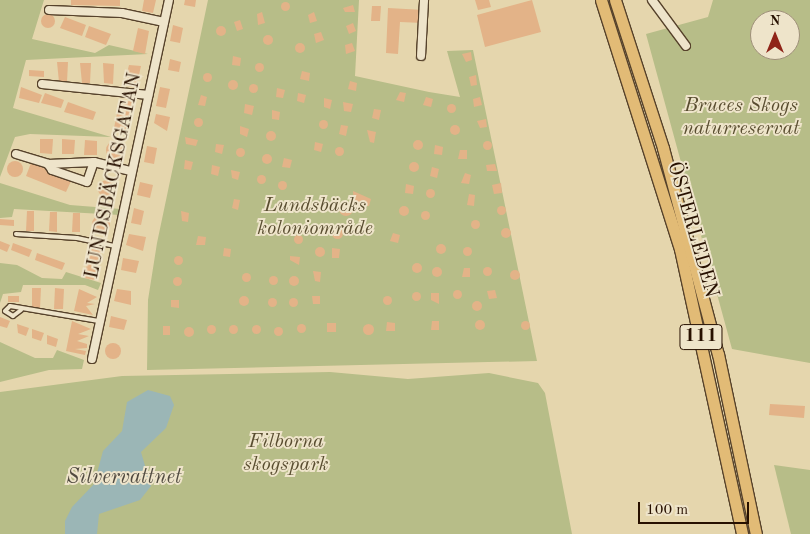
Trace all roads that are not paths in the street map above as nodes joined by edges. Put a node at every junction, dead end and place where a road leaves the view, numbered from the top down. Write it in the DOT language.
graph roads {
  1 [pos="169,0"];
  2 [pos="424,0"];
  3 [pos="594,0"];
  4 [pos="600,0"];
  5 [pos="615,0"];
  6 [pos="623,0"];
  7 [pos="652,0"];
  8 [pos="49,10"];
  9 [pos="164,22"];
  10 [pos="686,46"];
  11 [pos="421,56"];
  12 [pos="635,59"];
  13 [pos="42,84"];
  14 [pos="630,86"];
  15 [pos="148,95"];
  16 [pos="16,154"];
  17 [pos="94,162"];
  18 [pos="48,164"];
  19 [pos="132,171"];
  20 [pos="16,234"];
  21 [pos="116,246"];
  22 [pos="21,310"];
  23 [pos="99,321"];
  24 [pos="92,359"];
  25 [pos="741,531"];
  26 [pos="757,534"];
  1 -- 9 [label="street, LUNDSBÄCKSGATAN"];
  2 -- 11 [label="street"];
  3 -- 14 [label="main road"];
  4 -- 14 [label="main road, ÖSTERLEDEN / 111"];
  5 -- 12 [label="main road, ÖSTERLEDEN / 111"];
  6 -- 12 [label="main road"];
  7 -- 10 [label="street"];
  8 -- 9 [label="street"];
  9 -- 15 [label="street, LUNDSBÄCKSGATAN"];
  12 -- 26 [label="main road, ÖSTERLEDEN / 111"];
  13 -- 15 [label="street"];
  14 -- 25 [label="main road, ÖSTERLEDEN / 111"];
  15 -- 19 [label="street, LUNDSBÄCKSGATAN"];
  16 -- 18 [label="street"];
  17 -- 18 [label="street"];
  17 -- 18 [label="street"];
  17 -- 19 [label="street"];
  19 -- 21 [label="street, LUNDSBÄCKSGATAN"];
  20 -- 21 [label="lane"];
  21 -- 23 [label="street, LUNDSBÄCKSGATAN"];
  22 -- 23 [label="lane"];
  23 -- 24 [label="street, LUNDSBÄCKSGATAN"];
}
